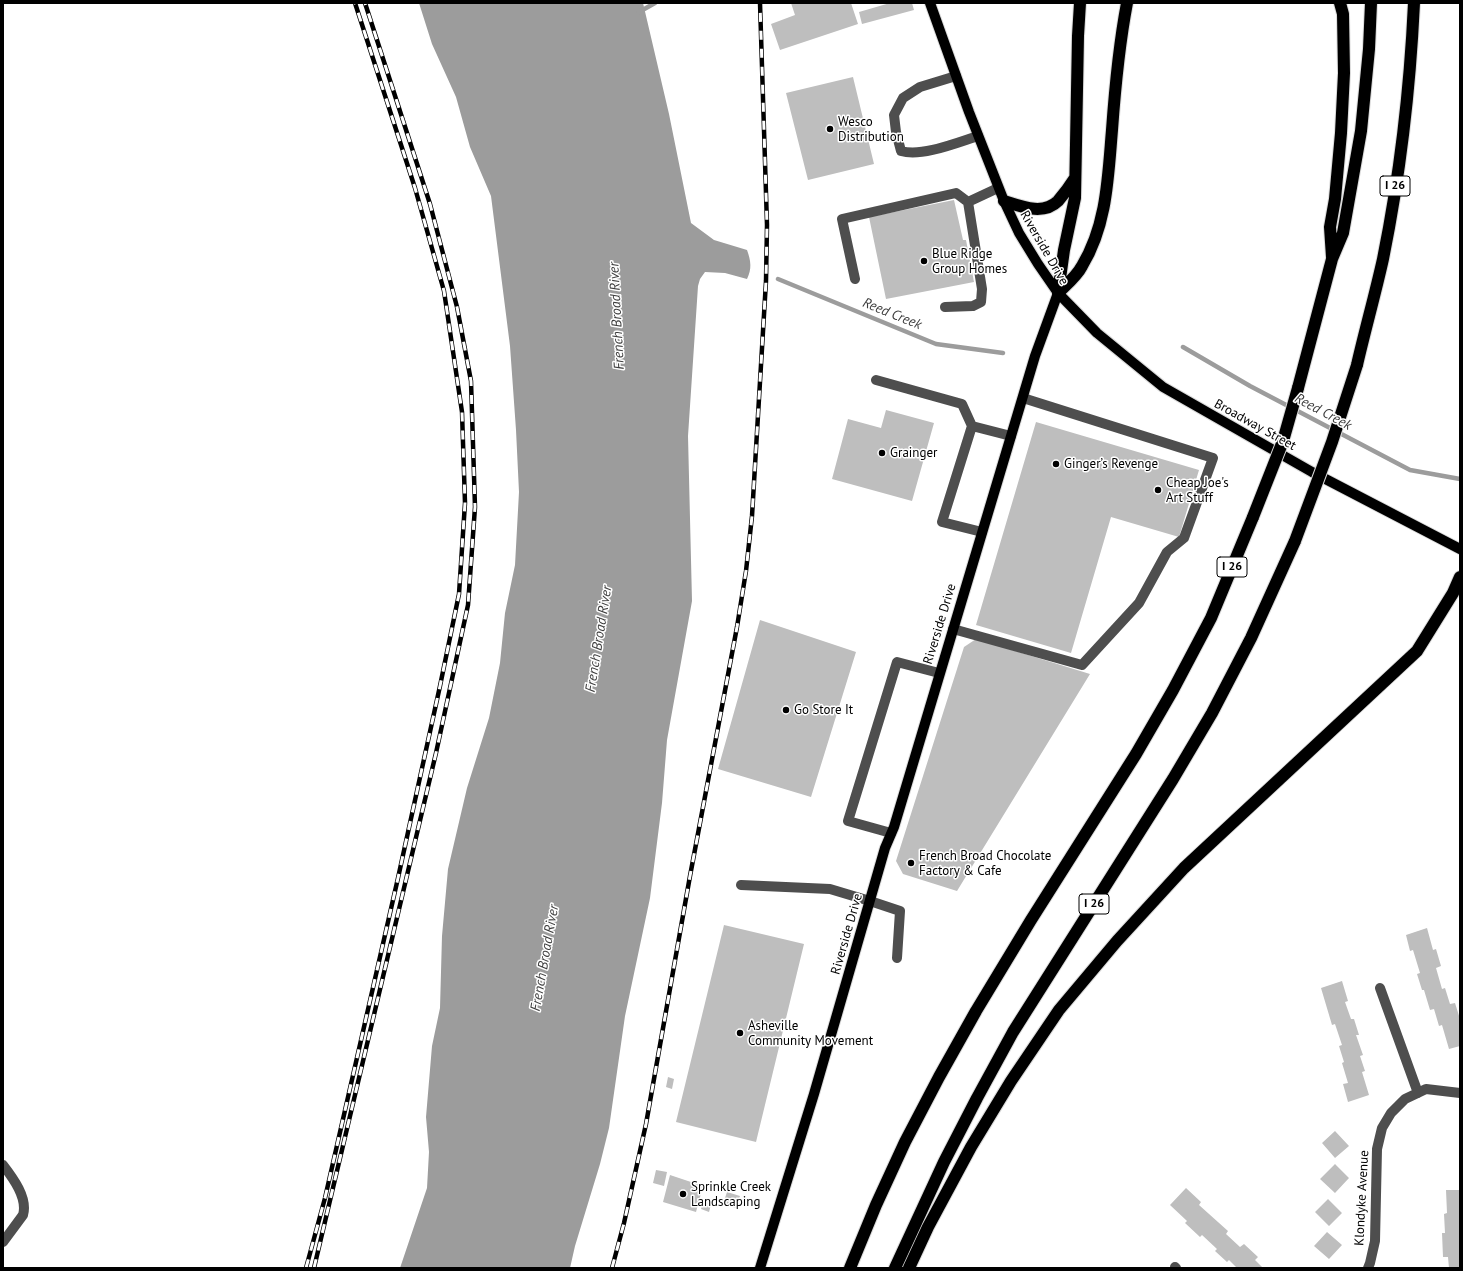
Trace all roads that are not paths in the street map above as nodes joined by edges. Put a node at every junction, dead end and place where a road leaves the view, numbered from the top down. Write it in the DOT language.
graph roads {
  1 [pos="930,3"];
  2 [pos="1080,3"];
  3 [pos="1126,3"];
  4 [pos="1340,3"];
  5 [pos="1371,3"];
  6 [pos="1414,3"];
  7 [pos="956,76"];
  8 [pos="978,136"];
  9 [pos="1075,178"];
  10 [pos="998,188"];
  11 [pos="1004,201"];
  12 [pos="968,202"];
  13 [pos="1332,260"];
  14 [pos="855,279"];
  15 [pos="1058,293"];
  16 [pos="945,307"];
  17 [pos="876,380"];
  18 [pos="1023,398"];
  19 [pos="972,426"];
  20 [pos="1011,436"];
  21 [pos="982,532"];
  22 [pos="1460,549"];
  23 [pos="1460,577"];
  24 [pos="953,629"];
  25 [pos="939,674"];
  26 [pos="891,833"];
  27 [pos="741,885"];
  28 [pos="870,901"];
  29 [pos="897,958"];
  30 [pos="1380,988"];
  31 [pos="1418,1093"];
  32 [pos="1460,1093"];
  33 [pos="3,1165"];
  34 [pos="3,1242"];
  35 [pos="760,1268"];
  36 [pos="850,1268"];
  37 [pos="895,1268"];
  38 [pos="910,1268"];
  39 [pos="1368,1268"];
  1 -- 7 [label="main road, Riverside Drive"];
  2 -- 9 [label="highway"];
  3 -- 15 [label="highway"];
  4 -- 13 [label="highway"];
  5 -- 13 [label="highway, I 26"];
  6 -- 37 [label="highway, I 26, bridge"];
  7 -- 8 [label="main road, Riverside Drive"];
  7 -- 8 [label="street"];
  8 -- 10 [label="main road, Riverside Drive"];
  9 -- 11 [label="highway"];
  9 -- 15 [label="highway"];
  10 -- 11 [label="main road, Riverside Drive"];
  10 -- 12 [label="street"];
  11 -- 15 [label="main road, Riverside Drive"];
  12 -- 14 [label="street"];
  12 -- 16 [label="street"];
  13 -- 36 [label="highway, I 26, bridge"];
  15 -- 18 [label="main road, Riverside Drive"];
  15 -- 22 [label="main road, Broadway Street"];
  17 -- 19 [label="street"];
  18 -- 20 [label="main road, Riverside Drive"];
  18 -- 24 [label="street"];
  19 -- 20 [label="street"];
  19 -- 21 [label="street"];
  20 -- 21 [label="main road, Riverside Drive"];
  21 -- 24 [label="main road, Riverside Drive"];
  23 -- 38 [label="highway"];
  24 -- 25 [label="main road, Riverside Drive"];
  25 -- 26 [label="main road, Riverside Drive"];
  25 -- 26 [label="street"];
  26 -- 28 [label="main road, Riverside Drive"];
  27 -- 28 [label="street"];
  28 -- 29 [label="street"];
  28 -- 35 [label="main road, Riverside Drive"];
  30 -- 31 [label="street"];
  31 -- 32 [label="street, Klondyke Avenue"];
  31 -- 39 [label="street, Klondyke Avenue"];
  33 -- 34 [label="street"];
}
